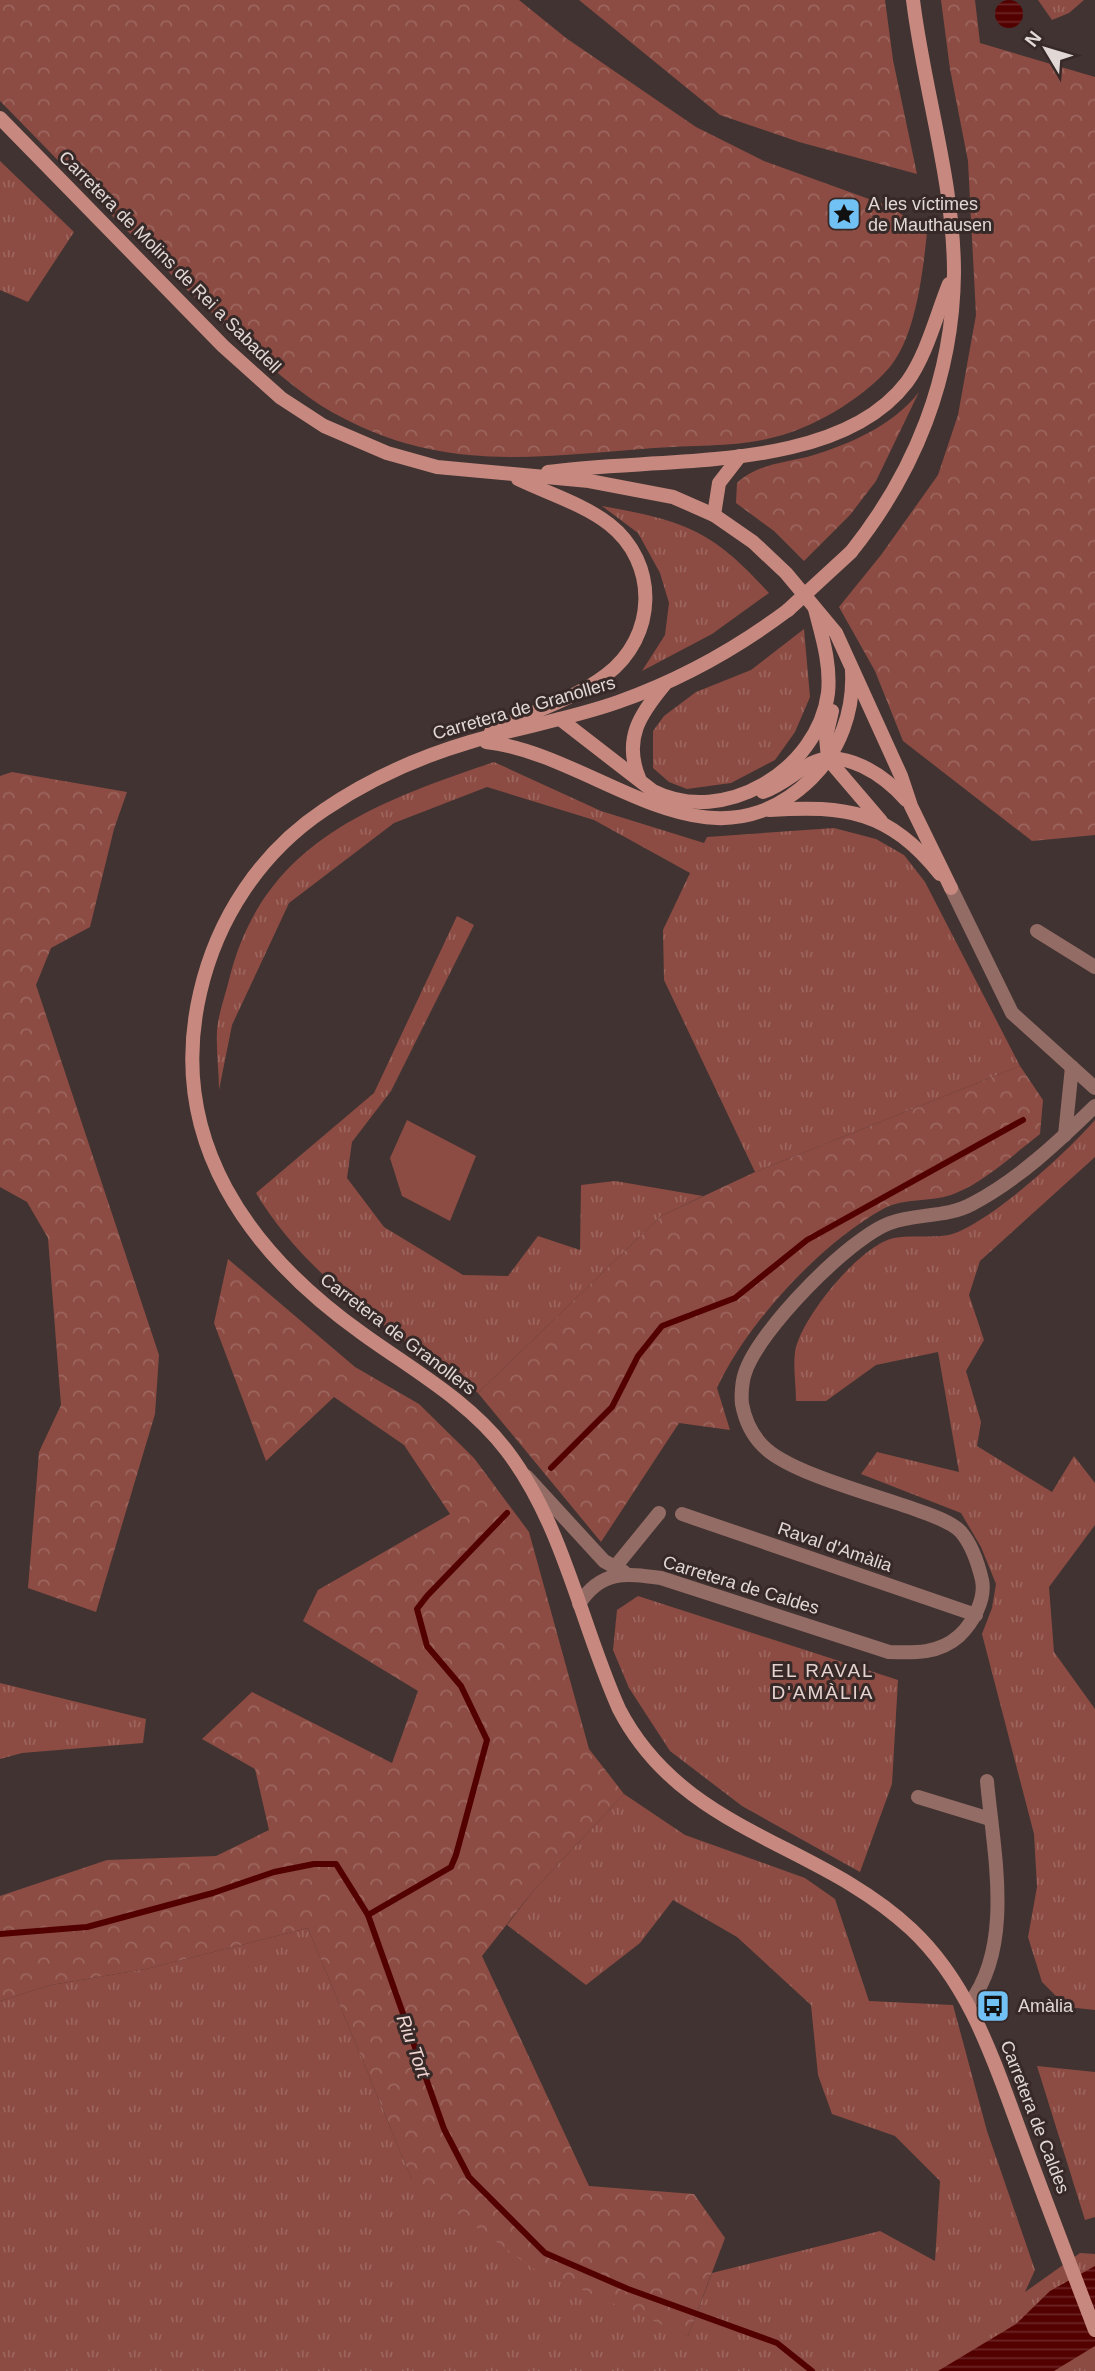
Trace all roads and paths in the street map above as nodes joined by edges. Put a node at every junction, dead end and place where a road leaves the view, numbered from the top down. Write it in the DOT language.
graph roads {
  1 [pos="913,0"];
  2 [pos="0,118"];
  3 [pos="954,273"];
  4 [pos="740,456"];
  5 [pos="515,476"];
  6 [pos="714,515"];
  7 [pos="814,607"];
  8 [pos="852,666"];
  9 [pos="829,675"];
  10 [pos="666,683"];
  11 [pos="560,719"];
  12 [pos="474,741"];
  13 [pos="828,758"];
  14 [pos="639,780"];
  15 [pos="736,797"];
  16 [pos="911,806"];
  17 [pos="768,810"];
  18 [pos="882,822"];
  19 [pos="951,888"];
  20 [pos="1037,931"];
  21 [pos="1095,967"];
  22 [pos="1072,1067"];
  23 [pos="1095,1088"];
  24 [pos="1095,1106"];
  25 [pos="1065,1135"];
  26 [pos="523,1473"];
  27 [pos="659,1513"];
  28 [pos="682,1514"];
  29 [pos="620,1570"];
  30 [pos="579,1604"];
  31 [pos="976,1615"];
  32 [pos="986,1781"];
  33 [pos="918,1797"];
  34 [pos="990,1819"];
  35 [pos="969,2004"];
  36 [pos="1095,2330"];
  1 -- 3 [label="main road, Carretera de Granollers"];
  2 -- 5 [label="main road, Carretera de Molins de Rei a Sabadell"];
  3 -- 4 [label="main road"];
  3 -- 10 [label="main road, Carretera de Granollers, bridge"];
  4 -- 5 [label="main road"];
  4 -- 6 [label="main road"];
  5 -- 6 [label="main road, Carretera de Molins de Rei a Sabadell"];
  5 -- 12 [label="main road"];
  6 -- 7 [label="main road, Carretera de Molins de Rei a Sabadell"];
  7 -- 8 [label="main road, Carretera de Molins de Rei a Sabadell"];
  7 -- 9 [label="main road"];
  8 -- 13 [label="main road"];
  8 -- 16 [label="main road, Carretera de Molins de Rei a Sabadell"];
  9 -- 13 [label="main road"];
  9 -- 15 [label="main road"];
  10 -- 11 [label="main road, Carretera de Granollers"];
  10 -- 14 [label="main road"];
  11 -- 12 [label="main road, Carretera de Granollers"];
  11 -- 14 [label="main road"];
  12 -- 17 [label="main road"];
  12 -- 26 [label="main road, Carretera de Granollers"];
  13 -- 15 [label="main road"];
  13 -- 16 [label="main road"];
  13 -- 17 [label="main road"];
  13 -- 18 [label="main road"];
  14 -- 15 [label="main road"];
  16 -- 19 [label="main road"];
  17 -- 18 [label="main road"];
  18 -- 19 [label="main road"];
  19 -- 22 [label="street"];
  20 -- 21 [label="street"];
  22 -- 23 [label="street"];
  22 -- 25 [label="street"];
  24 -- 25 [label="street"];
  25 -- 31 [label="street"];
  26 -- 29 [label="street"];
  26 -- 30 [label="main road, Carretera de Granollers"];
  27 -- 29 [label="street"];
  28 -- 31 [label="street, Raval d'Amàlia"];
  29 -- 30 [label="street"];
  29 -- 31 [label="street, Carretera de Caldes"];
  30 -- 35 [label="main road, Carretera de Caldes"];
  32 -- 34 [label="street"];
  33 -- 34 [label="street"];
  34 -- 35 [label="street"];
  35 -- 36 [label="main road, Carretera de Caldes"];
}
